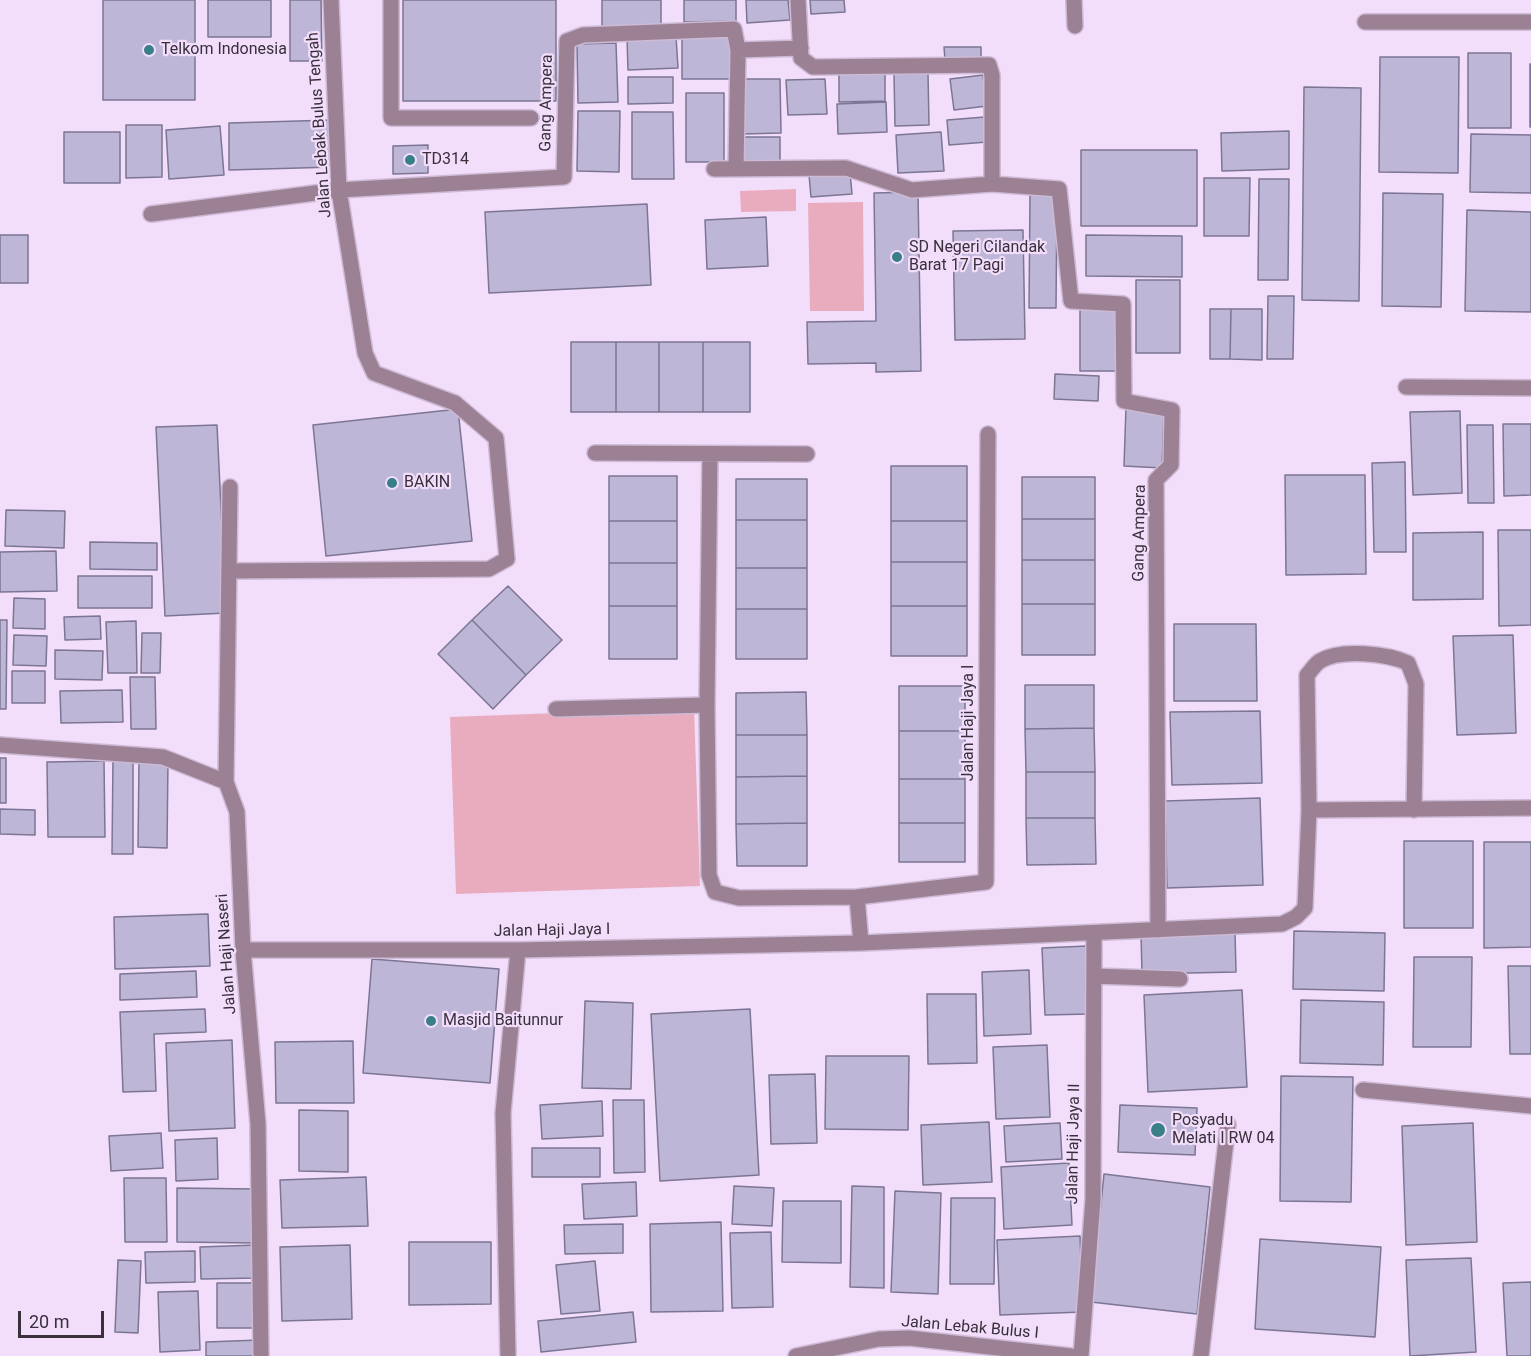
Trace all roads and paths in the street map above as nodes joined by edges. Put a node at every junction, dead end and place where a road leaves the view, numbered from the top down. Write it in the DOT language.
graph roads {
  1 [pos="331,0"];
  2 [pos="391,0"];
  3 [pos="798,0"];
  4 [pos="1074,0"];
  5 [pos="1365,22"];
  6 [pos="1531,22"];
  7 [pos="1075,26"];
  8 [pos="801,48"];
  9 [pos="738,50"];
  10 [pos="531,118"];
  11 [pos="714,169"];
  12 [pos="736,169"];
  13 [pos="992,184"];
  14 [pos="339,190"];
  15 [pos="151,214"];
  16 [pos="1406,387"];
  17 [pos="1531,388"];
  18 [pos="988,434"];
  19 [pos="595,453"];
  20 [pos="710,454"];
  21 [pos="807,454"];
  22 [pos="230,487"];
  23 [pos="229,571"];
  24 [pos="707,705"];
  25 [pos="556,709"];
  26 [pos="0,745"];
  27 [pos="226,782"];
  28 [pos="1531,808"];
  29 [pos="1309,810"];
  30 [pos="1414,810"];
  31 [pos="857,897"];
  32 [pos="1158,930"];
  33 [pos="1094,933"];
  34 [pos="861,943"];
  35 [pos="243,950"];
  36 [pos="518,950"];
  37 [pos="1094,976"];
  38 [pos="1179,979"];
  39 [pos="1363,1090"];
  40 [pos="1531,1106"];
  41 [pos="1228,1124"];
  42 [pos="261,1356"];
  43 [pos="508,1356"];
  44 [pos="796,1356"];
  45 [pos="1071,1356"];
  46 [pos="1081,1356"];
  47 [pos="1201,1356"];
  1 -- 14 [label="street, Jalan Lebak Bulus Tengah"];
  2 -- 10 [label="street"];
  3 -- 8 [label="street"];
  4 -- 7 [label="street"];
  5 -- 6 [label="street"];
  8 -- 9 [label="street"];
  8 -- 13 [label="street"];
  9 -- 12 [label="street"];
  9 -- 14 [label="street, Gang Ampera"];
  11 -- 12 [label="street, Gang Ampera"];
  12 -- 13 [label="street, Gang Ampera"];
  13 -- 32 [label="street, Gang Ampera"];
  14 -- 15 [label="street"];
  14 -- 23 [label="street, Jalan Lebak Bulus Tengah"];
  16 -- 17 [label="street"];
  18 -- 31 [label="street, Jalan Haji Jaya I"];
  19 -- 20 [label="street"];
  20 -- 21 [label="street"];
  20 -- 24 [label="street, Jalan Haji Jaya I"];
  22 -- 23 [label="street"];
  23 -- 27 [label="street"];
  24 -- 25 [label="street"];
  24 -- 31 [label="street, Jalan Haji Jaya I"];
  26 -- 27 [label="street"];
  27 -- 35 [label="street, Jalan Haji Naseri"];
  28 -- 30 [label="street"];
  29 -- 30 [label="street"];
  29 -- 30 [label="street, Jalan Haji Jaya I"];
  29 -- 32 [label="street, Jalan Haji Jaya I"];
  31 -- 34 [label="street"];
  32 -- 33 [label="street, Jalan Haji Jaya I"];
  33 -- 34 [label="street, Jalan Haji Jaya I"];
  33 -- 37 [label="street, Jalan Haji Jaya II"];
  34 -- 36 [label="street, Jalan Haji Jaya I"];
  35 -- 36 [label="street, Jalan Haji Jaya I"];
  35 -- 42 [label="street, Jalan Haji Naseri"];
  36 -- 43 [label="street"];
  37 -- 38 [label="street"];
  37 -- 46 [label="street, Jalan Haji Jaya II"];
  39 -- 40 [label="street"];
  41 -- 47 [label="street"];
  44 -- 45 [label="street, Jalan Lebak Bulus I"];
}
